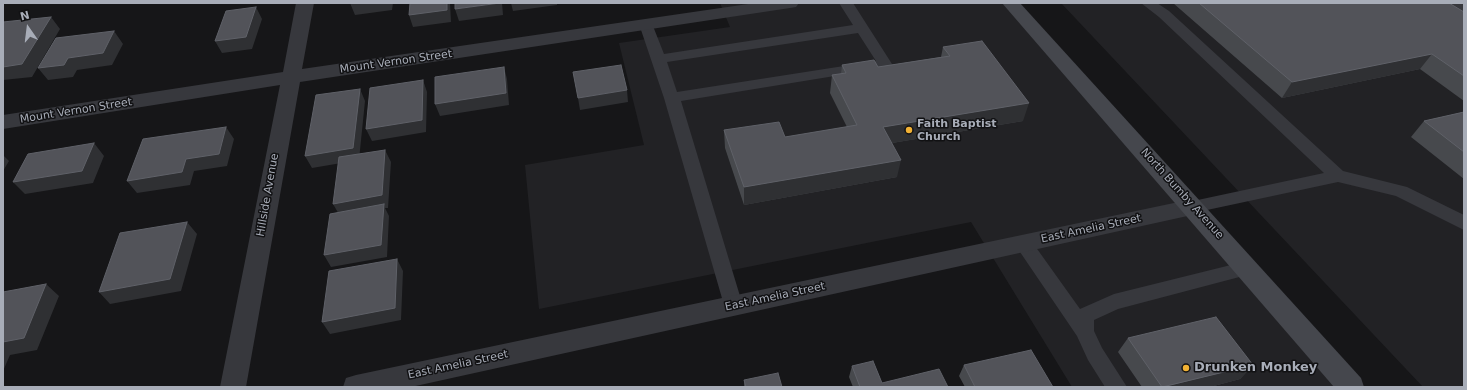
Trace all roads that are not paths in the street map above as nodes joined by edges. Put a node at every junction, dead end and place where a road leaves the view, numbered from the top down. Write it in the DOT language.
graph roads {
  1 [pos="305,3"];
  2 [pos="790,3"];
  3 [pos="846,3"];
  4 [pos="1011,3"];
  5 [pos="1148,3"];
  6 [pos="1453,3"];
  7 [pos="1464,10"];
  8 [pos="646,24"];
  9 [pos="862,28"];
  10 [pos="658,59"];
  11 [pos="290,78"];
  12 [pos="672,98"];
  13 [pos="3,122"];
  14 [pos="1338,176"];
  15 [pos="1193,208"];
  16 [pos="1464,223"];
  17 [pos="1024,244"];
  18 [pos="1247,268"];
  19 [pos="733,306"];
  20 [pos="1084,331"];
  21 [pos="232,387"];
  22 [pos="356,387"];
  23 [pos="1117,387"];
  24 [pos="1351,387"];
  1 -- 11 [label="street, Hillside Avenue"];
  2 -- 8 [label="street, Mount Vernon Street"];
  3 -- 9 [label="lane"];
  4 -- 15 [label="street, North Bumby Avenue"];
  5 -- 14 [label="lane"];
  6 -- 7 [label="lane"];
  8 -- 10 [label="lane"];
  8 -- 11 [label="street, Mount Vernon Street"];
  9 -- 10 [label="lane"];
  9 -- 12 [label="lane"];
  10 -- 12 [label="lane"];
  11 -- 13 [label="street, Mount Vernon Street"];
  11 -- 21 [label="street, Hillside Avenue"];
  12 -- 19 [label="lane"];
  14 -- 15 [label="lane"];
  14 -- 16 [label="lane"];
  15 -- 17 [label="street, East Amelia Street"];
  15 -- 18 [label="street, North Bumby Avenue"];
  17 -- 19 [label="street, East Amelia Street"];
  17 -- 20 [label="lane"];
  18 -- 20 [label="lane"];
  18 -- 24 [label="street, North Bumby Avenue"];
  19 -- 22 [label="street, East Amelia Street"];
  20 -- 23 [label="lane"];
}
